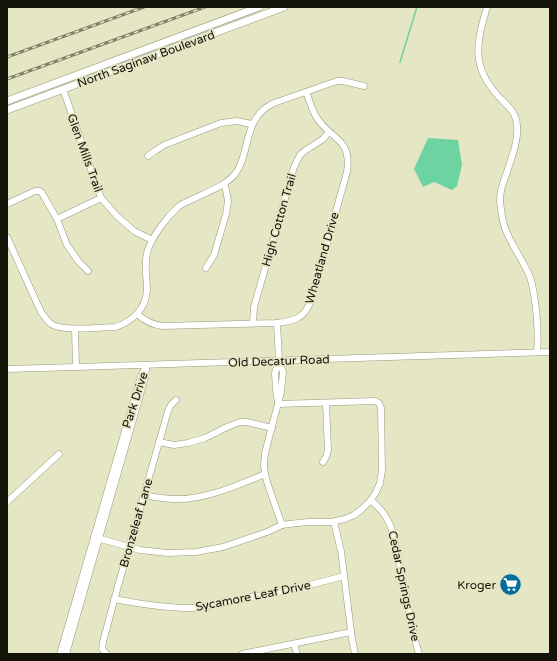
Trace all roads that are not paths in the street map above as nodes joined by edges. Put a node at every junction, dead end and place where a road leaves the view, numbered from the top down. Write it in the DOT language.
graph roads {
  1 [pos="259,7"];
  2 [pos="284,7"];
  3 [pos="487,7"];
  4 [pos="364,86"];
  5 [pos="63,89"];
  6 [pos="306,92"];
  7 [pos="7,100"];
  8 [pos="7,110"];
  9 [pos="252,124"];
  10 [pos="329,132"];
  11 [pos="148,156"];
  12 [pos="224,184"];
  13 [pos="101,198"];
  14 [pos="7,204"];
  15 [pos="57,219"];
  16 [pos="7,237"];
  17 [pos="152,240"];
  18 [pos="206,268"];
  19 [pos="88,271"];
  20 [pos="137,314"];
  21 [pos="253,323"];
  22 [pos="277,323"];
  23 [pos="75,328"];
  24 [pos="537,352"];
  25 [pos="550,352"];
  26 [pos="279,361"];
  27 [pos="147,365"];
  28 [pos="76,367"];
  29 [pos="7,369"];
  30 [pos="176,400"];
  31 [pos="326,403"];
  32 [pos="278,404"];
  33 [pos="272,428"];
  34 [pos="159,442"];
  35 [pos="59,454"];
  36 [pos="323,462"];
  37 [pos="265,474"];
  38 [pos="144,495"];
  39 [pos="371,500"];
  40 [pos="7,502"];
  41 [pos="334,522"];
  42 [pos="282,525"];
  43 [pos="97,537"];
  44 [pos="129,547"];
  45 [pos="344,576"];
  46 [pos="114,599"];
  47 [pos="351,632"];
  48 [pos="294,644"];
  49 [pos="104,652"];
  50 [pos="60,654"];
  51 [pos="66,654"];
  52 [pos="242,654"];
  53 [pos="297,654"];
  54 [pos="356,654"];
  55 [pos="419,654"];
  1 -- 7 [label="main road, North Saginaw Boulevard"];
  2 -- 5 [label="main road, North Saginaw Boulevard"];
  3 -- 24 [label="street"];
  4 -- 6 [label="street"];
  5 -- 8 [label="main road, North Saginaw Boulevard"];
  5 -- 13 [label="street, Glen Mills Trail"];
  6 -- 9 [label="street"];
  6 -- 10 [label="street, Wheatland Drive"];
  9 -- 11 [label="street"];
  9 -- 12 [label="street"];
  10 -- 21 [label="street, High Cotton Trail"];
  10 -- 22 [label="street, Wheatland Drive"];
  12 -- 17 [label="street"];
  12 -- 18 [label="street"];
  13 -- 15 [label="street"];
  13 -- 17 [label="street, Glen Mills Trail"];
  14 -- 15 [label="street"];
  15 -- 19 [label="street"];
  16 -- 23 [label="street"];
  17 -- 20 [label="street"];
  20 -- 21 [label="street, Wheatland Drive"];
  20 -- 23 [label="street"];
  21 -- 22 [label="street, Wheatland Drive"];
  22 -- 26 [label="street"];
  23 -- 28 [label="street"];
  24 -- 25 [label="street, Old Decatur Road"];
  24 -- 26 [label="street, Old Decatur Road"];
  26 -- 27 [label="street, Old Decatur Road"];
  26 -- 32 [label="street"];
  27 -- 28 [label="street, Old Decatur Road"];
  27 -- 43 [label="street, Park Drive"];
  28 -- 29 [label="street, Old Decatur Road"];
  30 -- 34 [label="street, Bronzeleaf Lane"];
  31 -- 32 [label="street"];
  31 -- 36 [label="street"];
  31 -- 39 [label="street"];
  32 -- 33 [label="street"];
  33 -- 34 [label="street"];
  33 -- 37 [label="street"];
  34 -- 38 [label="street, Bronzeleaf Lane"];
  35 -- 40 [label="street"];
  37 -- 38 [label="street"];
  37 -- 42 [label="street"];
  38 -- 44 [label="street, Bronzeleaf Lane"];
  39 -- 41 [label="street"];
  39 -- 55 [label="street, Cedar Springs Drive"];
  41 -- 42 [label="street"];
  41 -- 45 [label="street"];
  42 -- 44 [label="street"];
  43 -- 44 [label="street"];
  43 -- 50 [label="street, Park Drive"];
  43 -- 51 [label="street, Park Drive"];
  44 -- 46 [label="street, Bronzeleaf Lane"];
  45 -- 46 [label="street, Sycamore Leaf Drive"];
  45 -- 47 [label="street"];
  46 -- 49 [label="street, Bronzeleaf Lane"];
  47 -- 48 [label="street"];
  47 -- 54 [label="street"];
  48 -- 52 [label="street"];
  48 -- 53 [label="street"];
}
